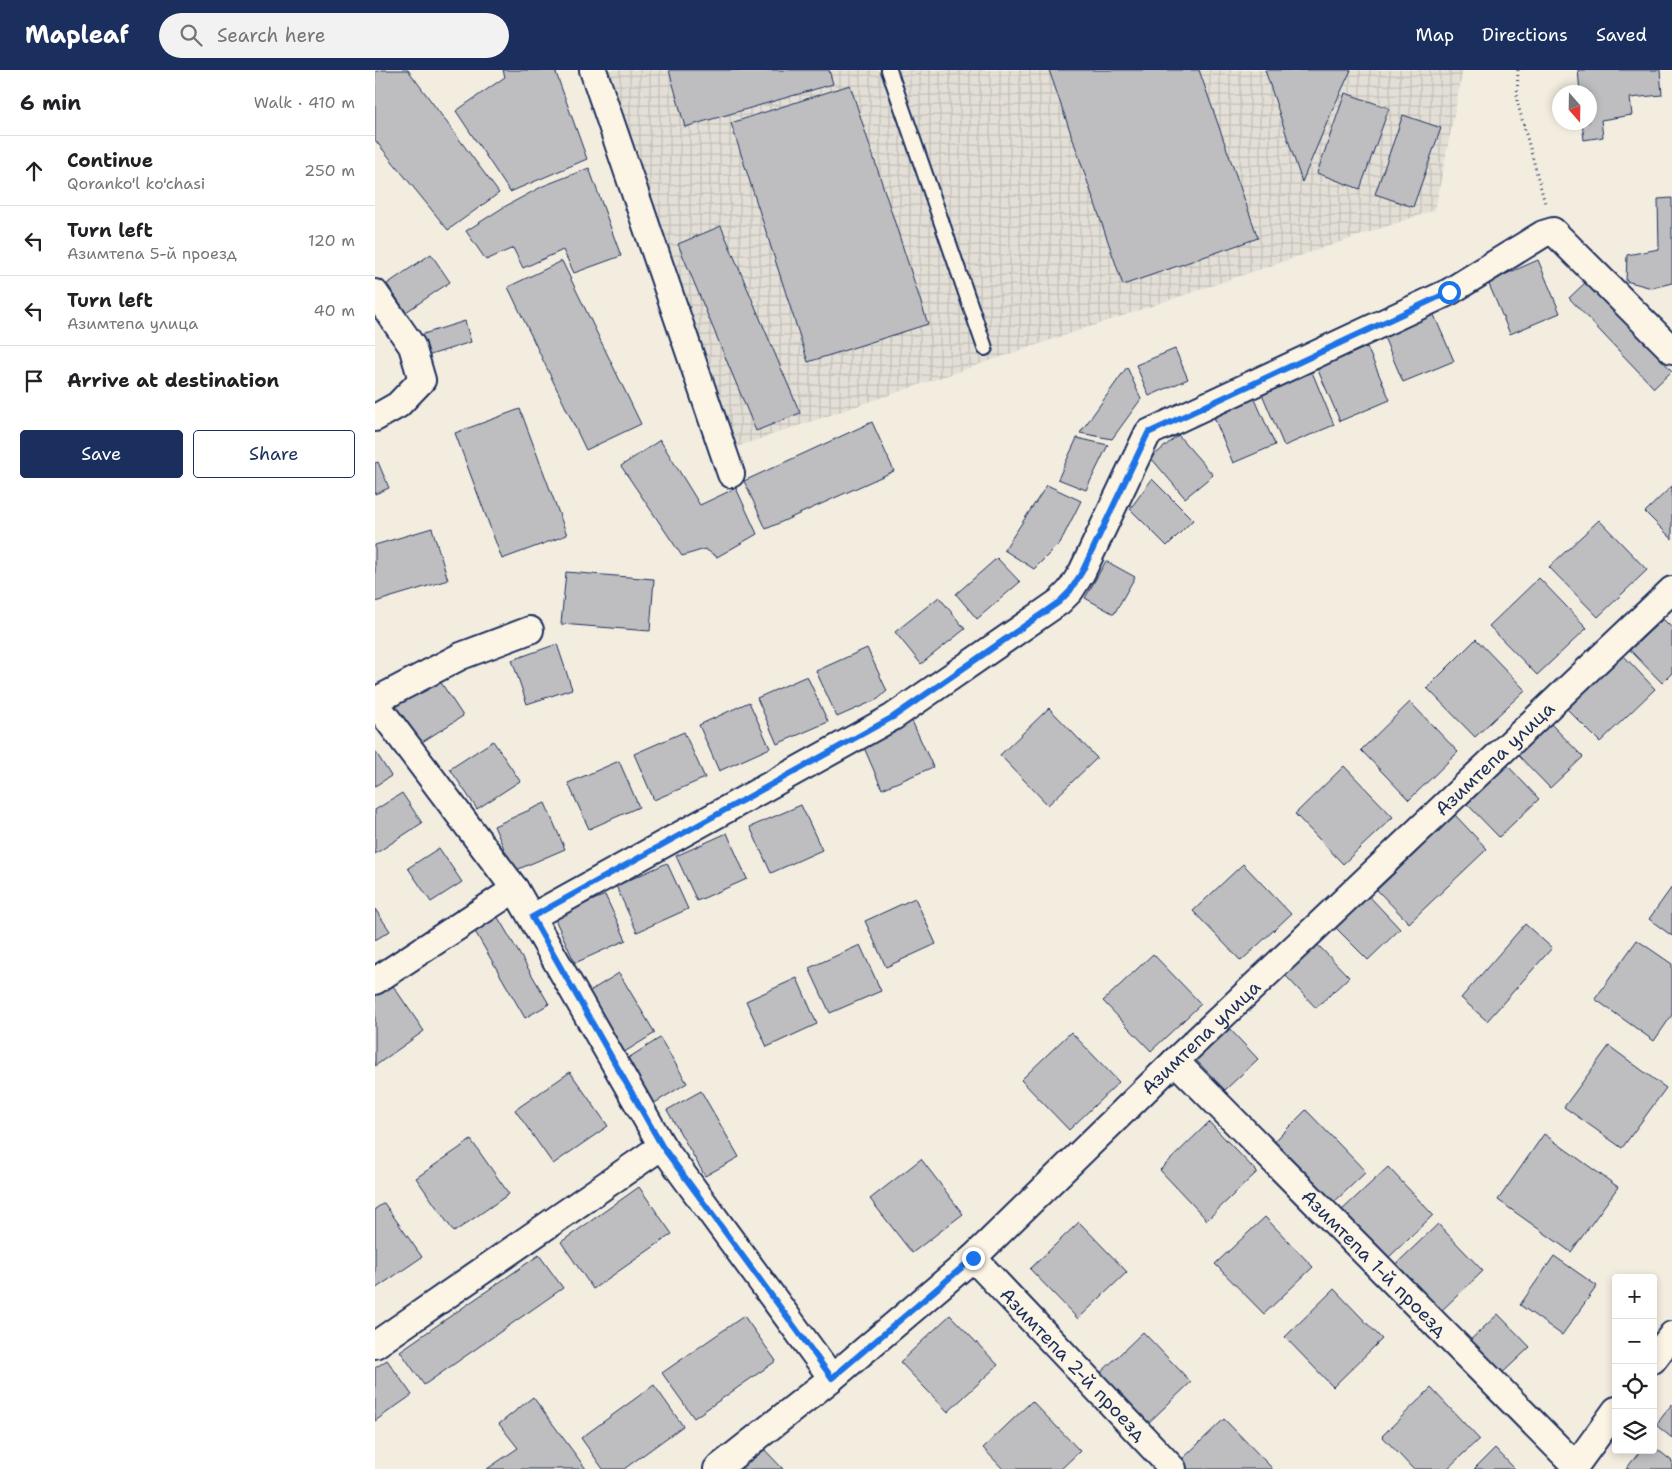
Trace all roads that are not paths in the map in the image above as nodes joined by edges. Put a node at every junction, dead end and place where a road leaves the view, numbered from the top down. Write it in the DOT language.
graph roads {
  1 [pos="593,70"];
  2 [pos="889,70"];
  3 [pos="375,293"];
  4 [pos="985,348"];
  5 [pos="1672,350"];
  6 [pos="375,418"];
  7 [pos="731,474"];
  8 [pos="1672,590"];
  9 [pos="530,630"];
  10 [pos="375,701"];
  11 [pos="375,706"];
  12 [pos="515,889"];
  13 [pos="532,917"];
  14 [pos="375,981"];
  15 [pos="1175,1061"];
  16 [pos="662,1146"];
  17 [pos="973,1258"];
  18 [pos="1672,1335"];
  19 [pos="375,1345"];
  20 [pos="1657,1355"];
  21 [pos="832,1378"];
  22 [pos="1612,1415"];
  23 [pos="1574,1467"];
  24 [pos="717,1469"];
  25 [pos="1173,1469"];
  1 -- 7 [label="street"];
  2 -- 4 [label="lane"];
  3 -- 6 [label="street"];
  5 -- 13 [label="street"];
  8 -- 15 [label="street, Азимтепа улица"];
  9 -- 10 [label="street"];
  11 -- 12 [label="street"];
  12 -- 13 [label="street"];
  12 -- 14 [label="street"];
  13 -- 16 [label="street"];
  15 -- 17 [label="street, Азимтепа улица"];
  15 -- 23 [label="street, Азимтепа 1-й проезд"];
  16 -- 19 [label="street"];
  16 -- 21 [label="street"];
  17 -- 21 [label="street, Азимтепа улица"];
  17 -- 25 [label="street, Азимтепа 2-й проезд"];
  18 -- 20 [label="street"];
  21 -- 24 [label="street, Азимтепа улица"];
  22 -- 23 [label="street"];
}
